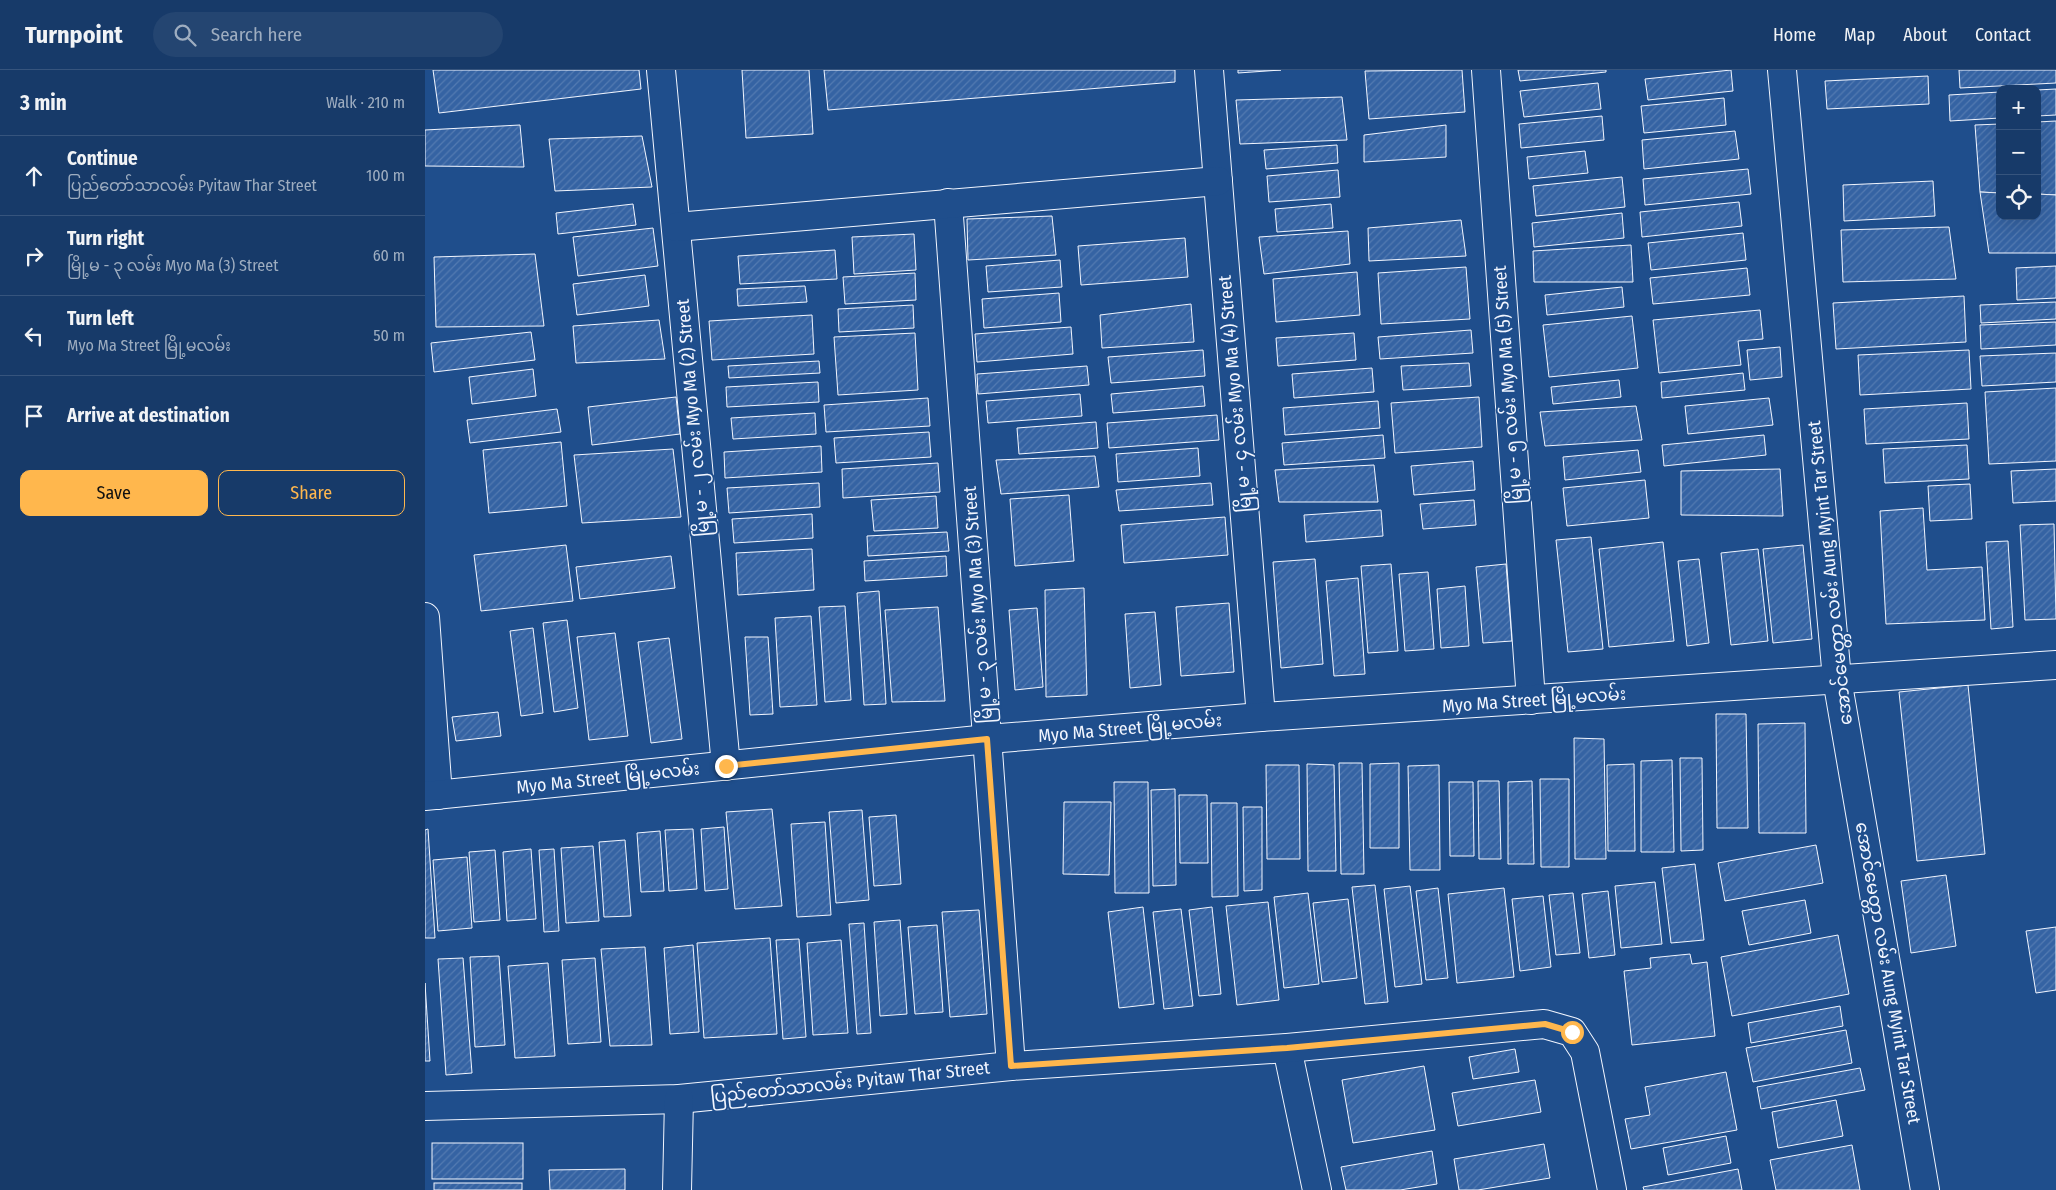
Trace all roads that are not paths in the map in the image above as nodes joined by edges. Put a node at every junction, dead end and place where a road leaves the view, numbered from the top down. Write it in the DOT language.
graph roads {
  1 [pos="661,70"];
  2 [pos="1209,70"];
  3 [pos="1486,70"];
  4 [pos="1782,70"];
  5 [pos="1218,181"];
  6 [pos="948,203"];
  7 [pos="675,228"];
  8 [pos="425,617"];
  9 [pos="2056,665"];
  10 [pos="1837,679"];
  11 [pos="1531,700"];
  12 [pos="1261,717"];
  13 [pos="987,739"];
  14 [pos="726,766"];
  15 [pos="432,795"];
  16 [pos="1287,1048"];
  17 [pos="1011,1066"];
  18 [pos="679,1099"];
  19 [pos="425,1106"];
  20 [pos="677,1190"];
  21 [pos="1317,1190"];
  22 [pos="1612,1190"];
  23 [pos="1925,1190"];
  1 -- 7 [label="street, မြို့မ - ၂ လမ်း Myo Ma (2) Street"];
  2 -- 5 [label="street, မြို့မ - ၄ လမ်း Myo Ma (4) Street"];
  3 -- 11 [label="street, မြို့မ - ၅ လမ်း Myo Ma (5) Street"];
  4 -- 10 [label="street, အောင်မေတ္တာ လမ်း Aung Myint Tar Street"];
  5 -- 6 [label="street"];
  5 -- 12 [label="street, မြို့မ - ၄ လမ်း Myo Ma (4) Street"];
  6 -- 7 [label="street"];
  6 -- 13 [label="street, မြို့မ - ၃ လမ်း Myo Ma (3) Street"];
  7 -- 14 [label="street, မြို့မ - ၂ လမ်း Myo Ma (2) Street"];
  8 -- 15 [label="street"];
  9 -- 10 [label="street, Myo Ma Street မြို့မလမ်း"];
  10 -- 11 [label="street, Myo Ma Street မြို့မလမ်း"];
  10 -- 23 [label="street, အောင်မေတ္တာ လမ်း Aung Myint Tar Street"];
  11 -- 12 [label="street, Myo Ma Street မြို့မလမ်း"];
  12 -- 13 [label="street, Myo Ma Street မြို့မလမ်း"];
  13 -- 14 [label="street, Myo Ma Street မြို့မလမ်း"];
  13 -- 17 [label="street, မြို့မ - ၃ လမ်း Myo Ma (3) Street"];
  14 -- 15 [label="street, Myo Ma Street မြို့မလမ်း"];
  16 -- 17 [label="street, ပြည်တော်သာလမ်း Pyitaw Thar Street"];
  16 -- 21 [label="street"];
  16 -- 22 [label="street, ပြည်တော်သာလမ်း Pyitaw Thar Street"];
  17 -- 18 [label="street, ပြည်တော်သာလမ်း Pyitaw Thar Street"];
  18 -- 19 [label="street, ပြည်တော်သာလမ်း Pyitaw Thar Street"];
  18 -- 20 [label="street"];
}
